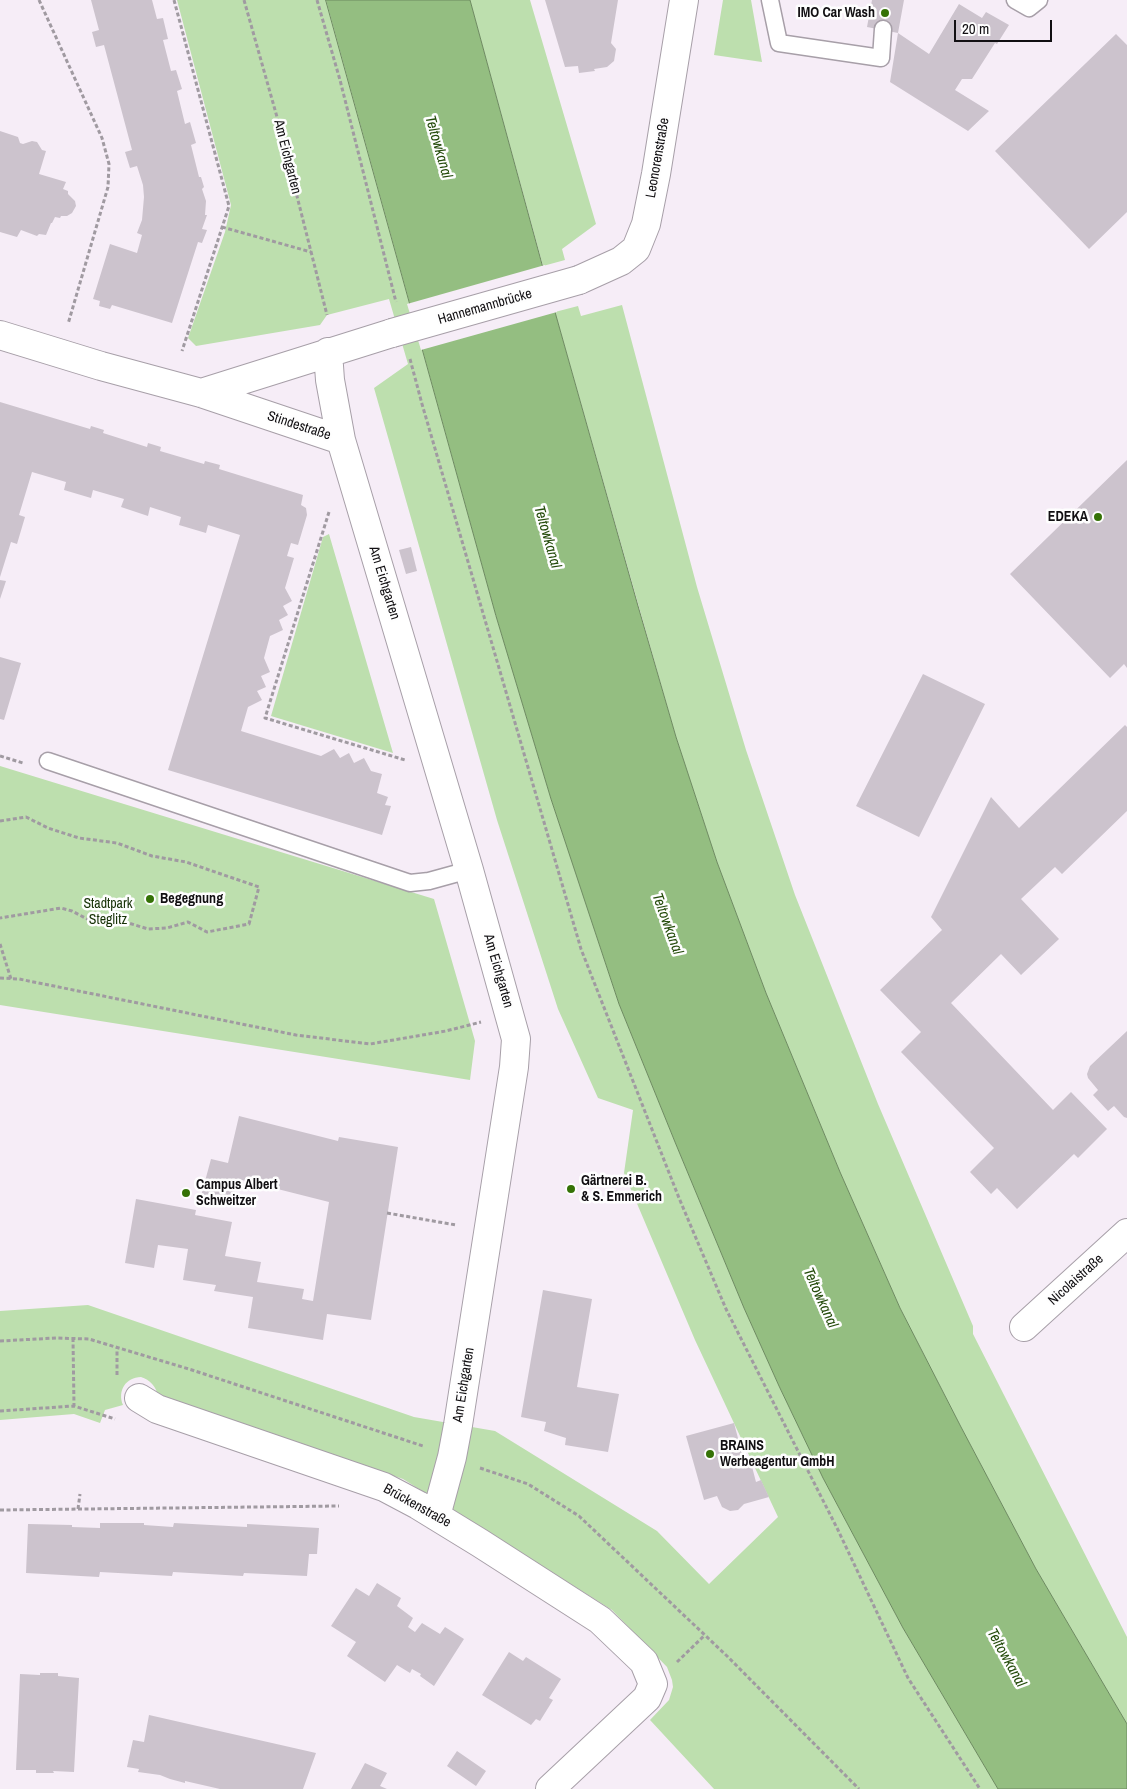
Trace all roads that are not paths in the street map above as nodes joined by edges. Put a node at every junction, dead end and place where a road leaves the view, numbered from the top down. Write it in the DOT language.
graph roads {
  1 [pos="684,0"];
  2 [pos="770,0"];
  3 [pos="1015,0"];
  4 [pos="1039,0"];
  5 [pos="883,29"];
  6 [pos="578,280"];
  7 [pos="0,336"];
  8 [pos="328,352"];
  9 [pos="201,392"];
  10 [pos="341,440"];
  11 [pos="48,762"];
  12 [pos="469,870"];
  13 [pos="1127,1233"];
  14 [pos="1024,1327"];
  15 [pos="139,1398"];
  16 [pos="436,1516"];
  17 [pos="550,1789"];
  1 -- 6 [label="street, Leonorenstraße"];
  2 -- 5 [label="lane"];
  3 -- 4 [label="lane"];
  6 -- 8 [label="street, Hannemannbrücke, bridge"];
  7 -- 9 [label="street, Stindestraße"];
  8 -- 9 [label="street"];
  8 -- 10 [label="street, Stindestraße"];
  9 -- 10 [label="street, Stindestraße"];
  10 -- 12 [label="street, Am Eichgarten"];
  11 -- 12 [label="lane"];
  12 -- 16 [label="street, Am Eichgarten"];
  13 -- 14 [label="street, Nicolaistraße"];
  15 -- 16 [label="street, Brückenstraße"];
  16 -- 17 [label="street, Brückenstraße"];
}
